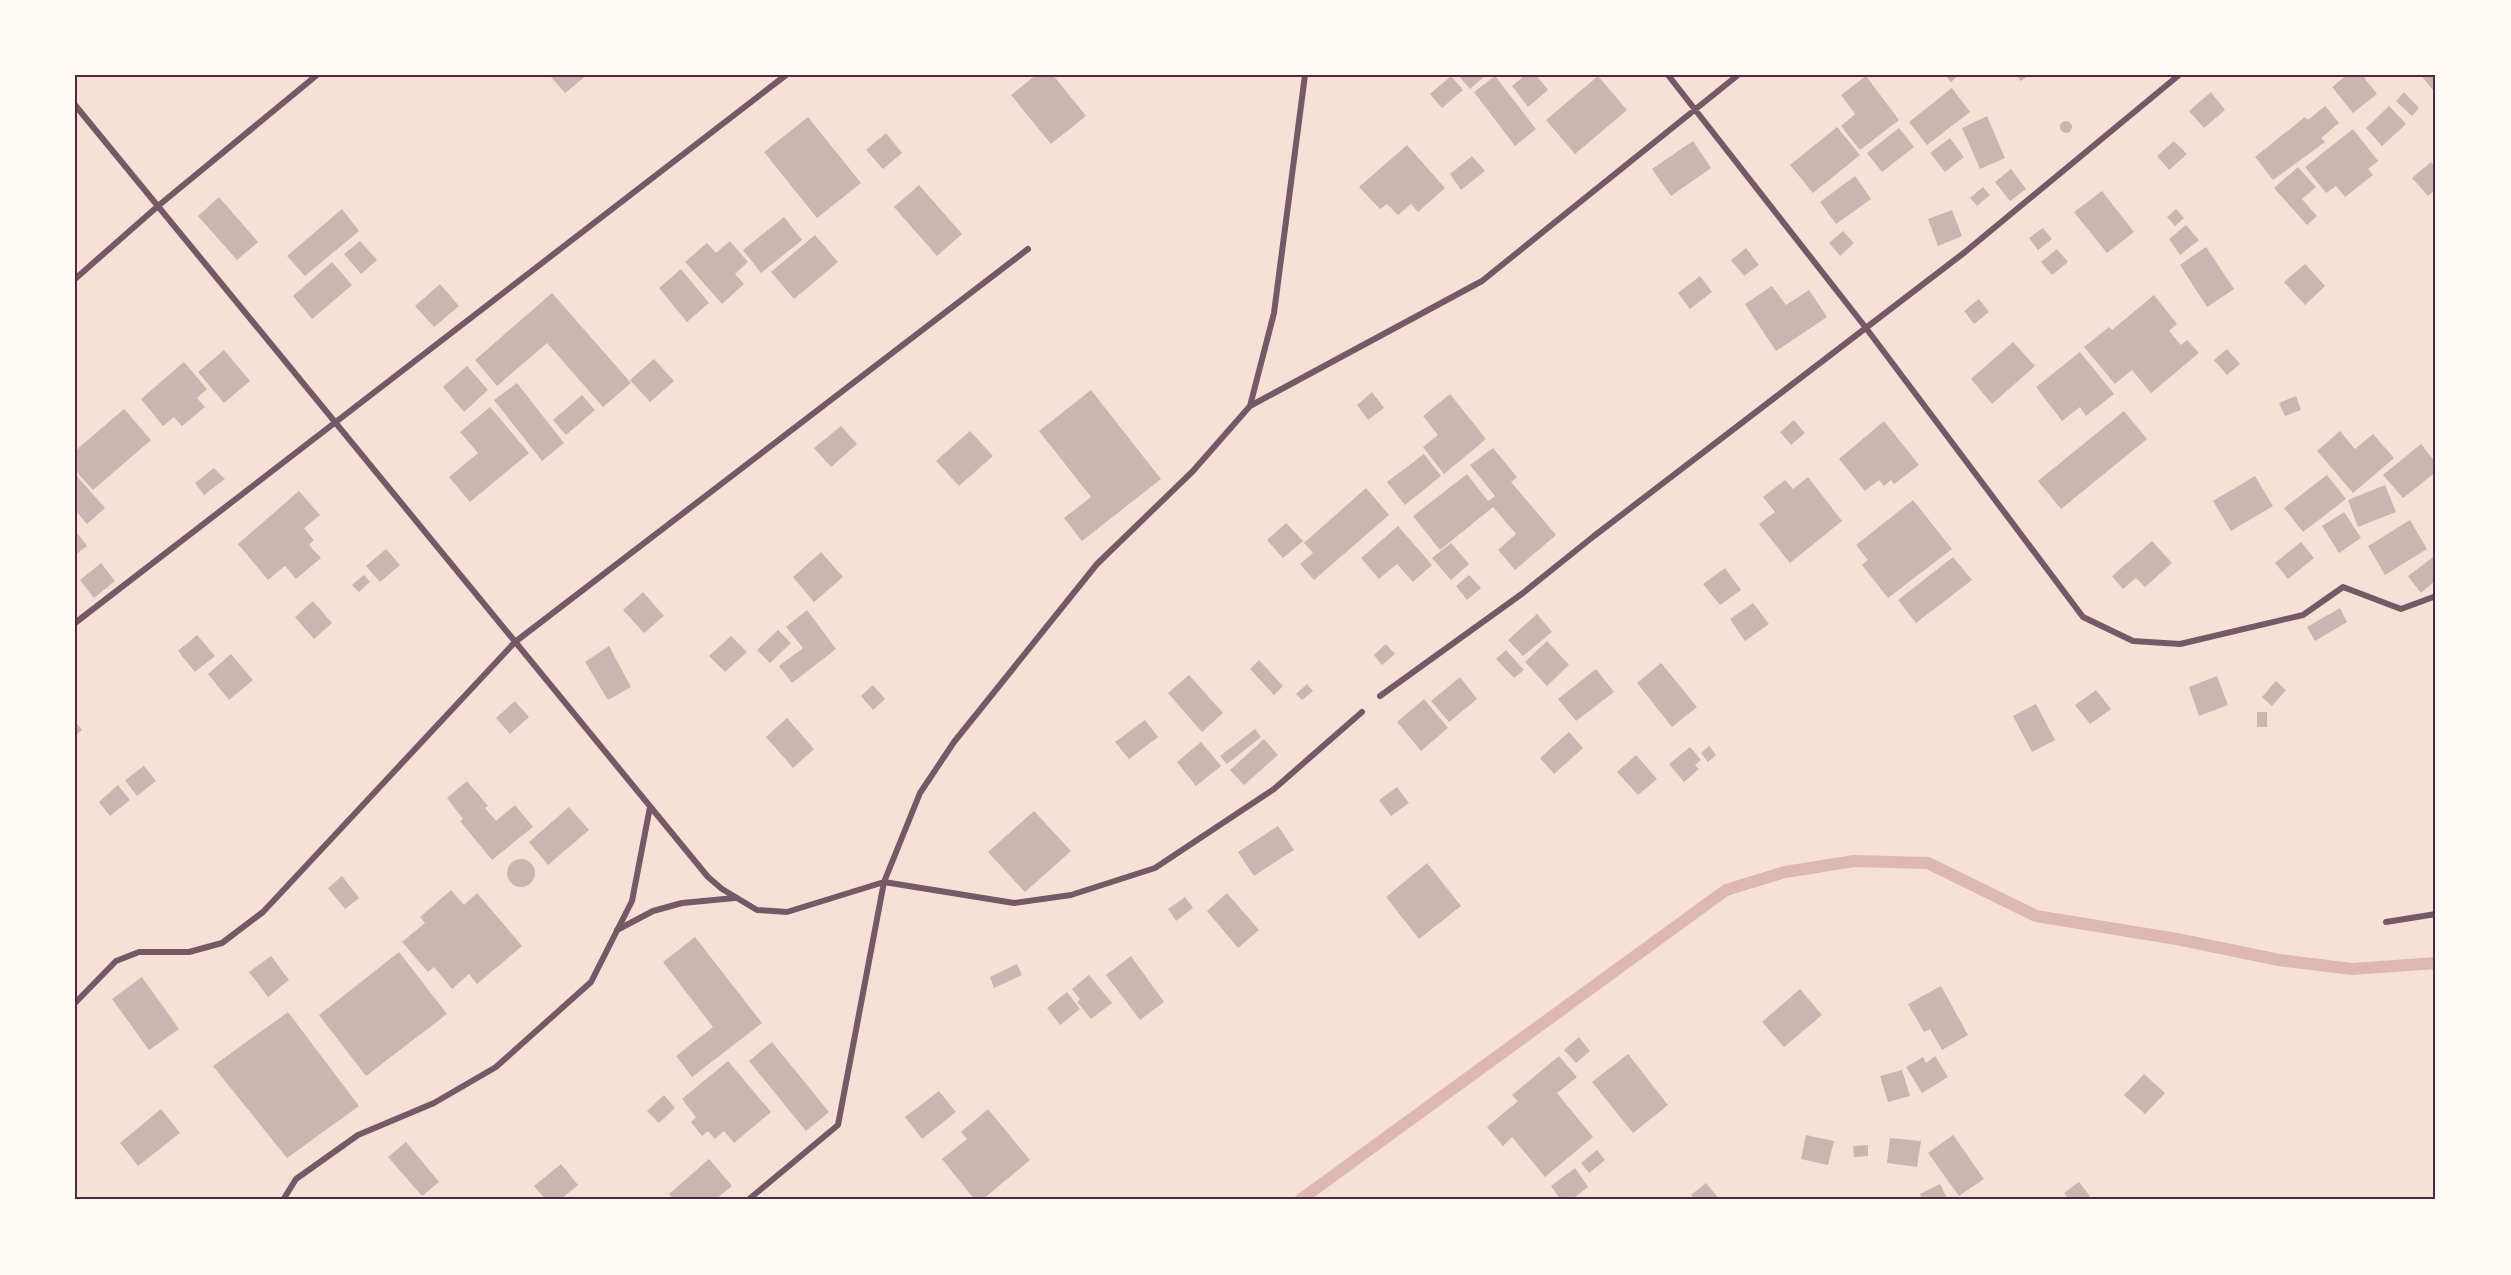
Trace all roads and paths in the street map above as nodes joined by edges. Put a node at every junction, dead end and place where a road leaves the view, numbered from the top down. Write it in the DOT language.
graph roads {
  1 [pos="316,75"];
  2 [pos="786,75"];
  3 [pos="1305,75"];
  4 [pos="1668,75"];
  5 [pos="1738,75"];
  6 [pos="2179,75"];
  7 [pos="75,105"];
  8 [pos="1695,109"];
  9 [pos="158,206"];
  10 [pos="1028,249"];
  11 [pos="75,279"];
  12 [pos="1866,328"];
  13 [pos="1250,406"];
  14 [pos="335,422"];
  15 [pos="2436,596"];
  16 [pos="75,622"];
  17 [pos="515,642"];
  18 [pos="1380,696"];
  19 [pos="1362,712"];
  20 [pos="650,807"];
  21 [pos="884,882"];
  22 [pos="735,898"];
  23 [pos="2436,914"];
  24 [pos="2385,922"];
  25 [pos="617,931"];
  26 [pos="75,1003"];
  27 [pos="283,1200"];
  28 [pos="748,1200"];
  1 -- 9 [label="street"];
  2 -- 14 [label="street"];
  3 -- 13 [label="street"];
  4 -- 8 [label="street"];
  5 -- 8 [label="street"];
  6 -- 12 [label="street"];
  7 -- 9 [label="street"];
  8 -- 12 [label="street"];
  8 -- 13 [label="street"];
  9 -- 11 [label="street"];
  9 -- 14 [label="street"];
  10 -- 17 [label="street"];
  12 -- 15 [label="street"];
  12 -- 18 [label="street"];
  13 -- 21 [label="street"];
  14 -- 16 [label="street"];
  14 -- 17 [label="street"];
  17 -- 20 [label="street"];
  17 -- 26 [label="street"];
  19 -- 21 [label="street"];
  20 -- 22 [label="street"];
  20 -- 25 [label="street"];
  21 -- 22 [label="street"];
  21 -- 28 [label="street"];
  22 -- 25 [label="street"];
  23 -- 24 [label="street"];
  25 -- 27 [label="street"];
}
